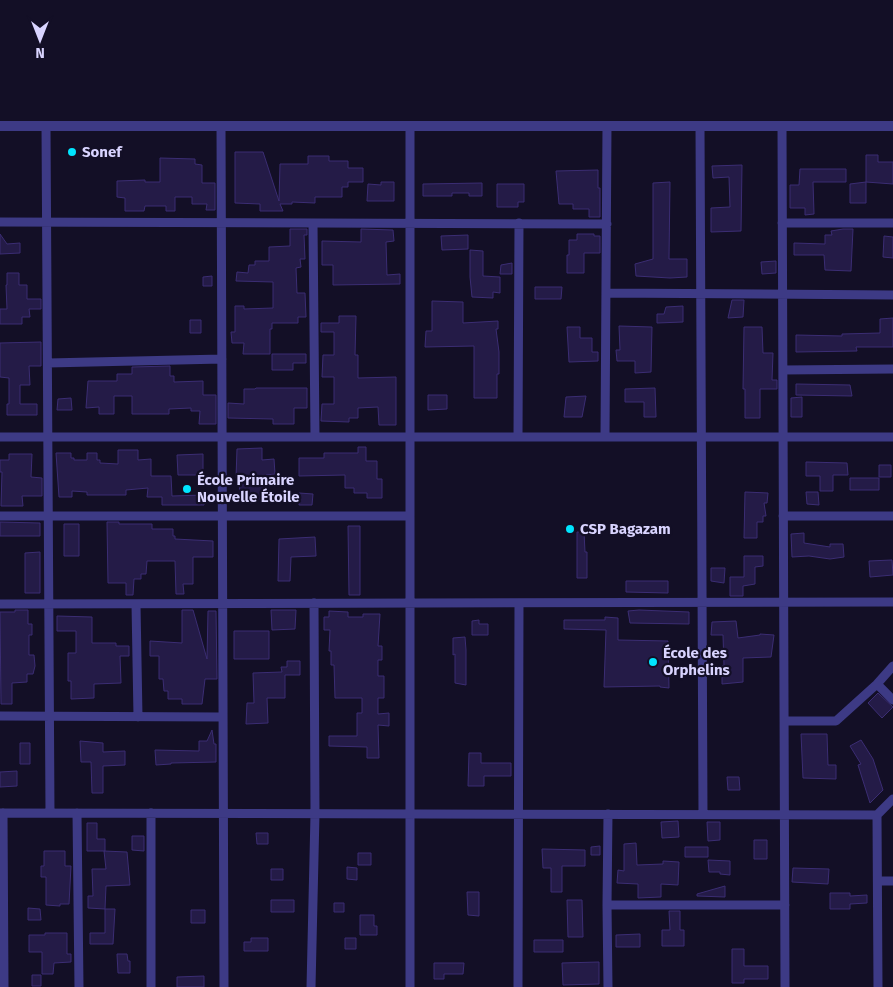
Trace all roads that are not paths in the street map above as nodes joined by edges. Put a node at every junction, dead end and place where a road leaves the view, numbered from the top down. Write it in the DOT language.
graph roads {
  1 [pos="0,126"];
  2 [pos="46,126"];
  3 [pos="221,126"];
  4 [pos="410,126"];
  5 [pos="607,126"];
  6 [pos="700,126"];
  7 [pos="782,126"];
  8 [pos="893,126"];
  9 [pos="0,222"];
  10 [pos="46,222"];
  11 [pos="222,222"];
  12 [pos="313,223"];
  13 [pos="410,223"];
  14 [pos="782,223"];
  15 [pos="893,223"];
  16 [pos="519,224"];
  17 [pos="607,224"];
  18 [pos="606,293"];
  19 [pos="701,294"];
  20 [pos="783,294"];
  21 [pos="893,295"];
  22 [pos="222,359"];
  23 [pos="48,363"];
  24 [pos="893,368"];
  25 [pos="783,370"];
  26 [pos="0,437"];
  27 [pos="47,437"];
  28 [pos="222,437"];
  29 [pos="315,437"];
  30 [pos="410,437"];
  31 [pos="518,437"];
  32 [pos="606,437"];
  33 [pos="701,437"];
  34 [pos="783,437"];
  35 [pos="893,437"];
  36 [pos="0,516"];
  37 [pos="48,516"];
  38 [pos="223,516"];
  39 [pos="410,516"];
  40 [pos="783,516"];
  41 [pos="893,516"];
  42 [pos="702,602"];
  43 [pos="784,602"];
  44 [pos="893,602"];
  45 [pos="314,603"];
  46 [pos="410,603"];
  47 [pos="519,603"];
  48 [pos="0,604"];
  49 [pos="50,604"];
  50 [pos="136,604"];
  51 [pos="223,604"];
  52 [pos="893,666"];
  53 [pos="877,684"];
  54 [pos="893,700"];
  55 [pos="0,716"];
  56 [pos="50,717"];
  57 [pos="138,717"];
  58 [pos="224,718"];
  59 [pos="784,721"];
  60 [pos="893,799"];
  61 [pos="2,813"];
  62 [pos="50,813"];
  63 [pos="77,813"];
  64 [pos="151,813"];
  65 [pos="224,813"];
  66 [pos="315,814"];
  67 [pos="410,814"];
  68 [pos="518,814"];
  69 [pos="608,814"];
  70 [pos="703,814"];
  71 [pos="785,814"];
  72 [pos="877,815"];
  73 [pos="878,881"];
  74 [pos="893,881"];
  75 [pos="607,905"];
  76 [pos="785,905"];
  77 [pos="4,987"];
  78 [pos="79,987"];
  79 [pos="151,987"];
  80 [pos="224,987"];
  81 [pos="311,987"];
  82 [pos="410,987"];
  83 [pos="518,987"];
  84 [pos="608,987"];
  85 [pos="785,987"];
  86 [pos="878,987"];
  1 -- 2 [label="street"];
  2 -- 3 [label="street"];
  2 -- 10 [label="street"];
  3 -- 4 [label="street"];
  3 -- 11 [label="street"];
  4 -- 5 [label="street"];
  4 -- 13 [label="street"];
  5 -- 6 [label="street"];
  5 -- 17 [label="street"];
  6 -- 7 [label="street"];
  6 -- 19 [label="street"];
  7 -- 8 [label="street"];
  7 -- 14 [label="street"];
  9 -- 10 [label="street"];
  10 -- 11 [label="street"];
  10 -- 23 [label="street"];
  11 -- 12 [label="street"];
  11 -- 22 [label="street"];
  12 -- 13 [label="street"];
  12 -- 29 [label="street"];
  13 -- 16 [label="street"];
  13 -- 30 [label="street"];
  14 -- 15 [label="street"];
  14 -- 20 [label="street"];
  16 -- 17 [label="street"];
  16 -- 31 [label="street"];
  17 -- 18 [label="street"];
  18 -- 19 [label="street"];
  18 -- 32 [label="street"];
  19 -- 20 [label="street"];
  19 -- 33 [label="street"];
  20 -- 21 [label="street"];
  20 -- 25 [label="street"];
  22 -- 23 [label="street"];
  22 -- 28 [label="street"];
  23 -- 27 [label="street"];
  24 -- 25 [label="street"];
  25 -- 34 [label="street"];
  26 -- 27 [label="street"];
  27 -- 28 [label="street"];
  27 -- 37 [label="street"];
  28 -- 29 [label="street"];
  28 -- 38 [label="street"];
  29 -- 30 [label="street"];
  30 -- 31 [label="street"];
  30 -- 39 [label="street"];
  31 -- 32 [label="street"];
  32 -- 33 [label="street"];
  33 -- 34 [label="street"];
  33 -- 42 [label="street"];
  34 -- 35 [label="street"];
  34 -- 40 [label="street"];
  36 -- 37 [label="street"];
  37 -- 38 [label="street"];
  37 -- 49 [label="street"];
  38 -- 39 [label="street"];
  38 -- 51 [label="street"];
  39 -- 46 [label="street"];
  40 -- 41 [label="street"];
  40 -- 43 [label="street"];
  42 -- 43 [label="street"];
  42 -- 47 [label="street"];
  42 -- 70 [label="street"];
  43 -- 44 [label="street"];
  43 -- 59 [label="street"];
  45 -- 46 [label="street"];
  45 -- 51 [label="street"];
  45 -- 66 [label="street"];
  46 -- 47 [label="street"];
  46 -- 67 [label="street"];
  47 -- 68 [label="street"];
  48 -- 49 [label="street"];
  49 -- 50 [label="street"];
  49 -- 56 [label="street"];
  50 -- 51 [label="street"];
  50 -- 57 [label="street"];
  51 -- 58 [label="street"];
  52 -- 53 [label="street"];
  53 -- 54 [label="street"];
  53 -- 59 [label="street"];
  55 -- 56 [label="street"];
  56 -- 57 [label="street"];
  56 -- 62 [label="street"];
  57 -- 58 [label="street"];
  58 -- 65 [label="street"];
  59 -- 71 [label="street"];
  60 -- 72 [label="street"];
  61 -- 62 [label="street"];
  61 -- 77 [label="street"];
  62 -- 63 [label="street"];
  63 -- 64 [label="street"];
  63 -- 78 [label="street"];
  64 -- 65 [label="street"];
  64 -- 79 [label="street"];
  65 -- 66 [label="street"];
  65 -- 80 [label="street"];
  66 -- 67 [label="street"];
  66 -- 81 [label="street"];
  67 -- 68 [label="street"];
  67 -- 82 [label="street"];
  68 -- 69 [label="street"];
  68 -- 83 [label="street"];
  69 -- 70 [label="street"];
  69 -- 75 [label="street"];
  70 -- 71 [label="street"];
  71 -- 72 [label="street"];
  71 -- 76 [label="street"];
  72 -- 73 [label="street"];
  73 -- 74 [label="street"];
  73 -- 86 [label="street"];
  75 -- 76 [label="street"];
  75 -- 84 [label="street"];
  76 -- 85 [label="street"];
}
